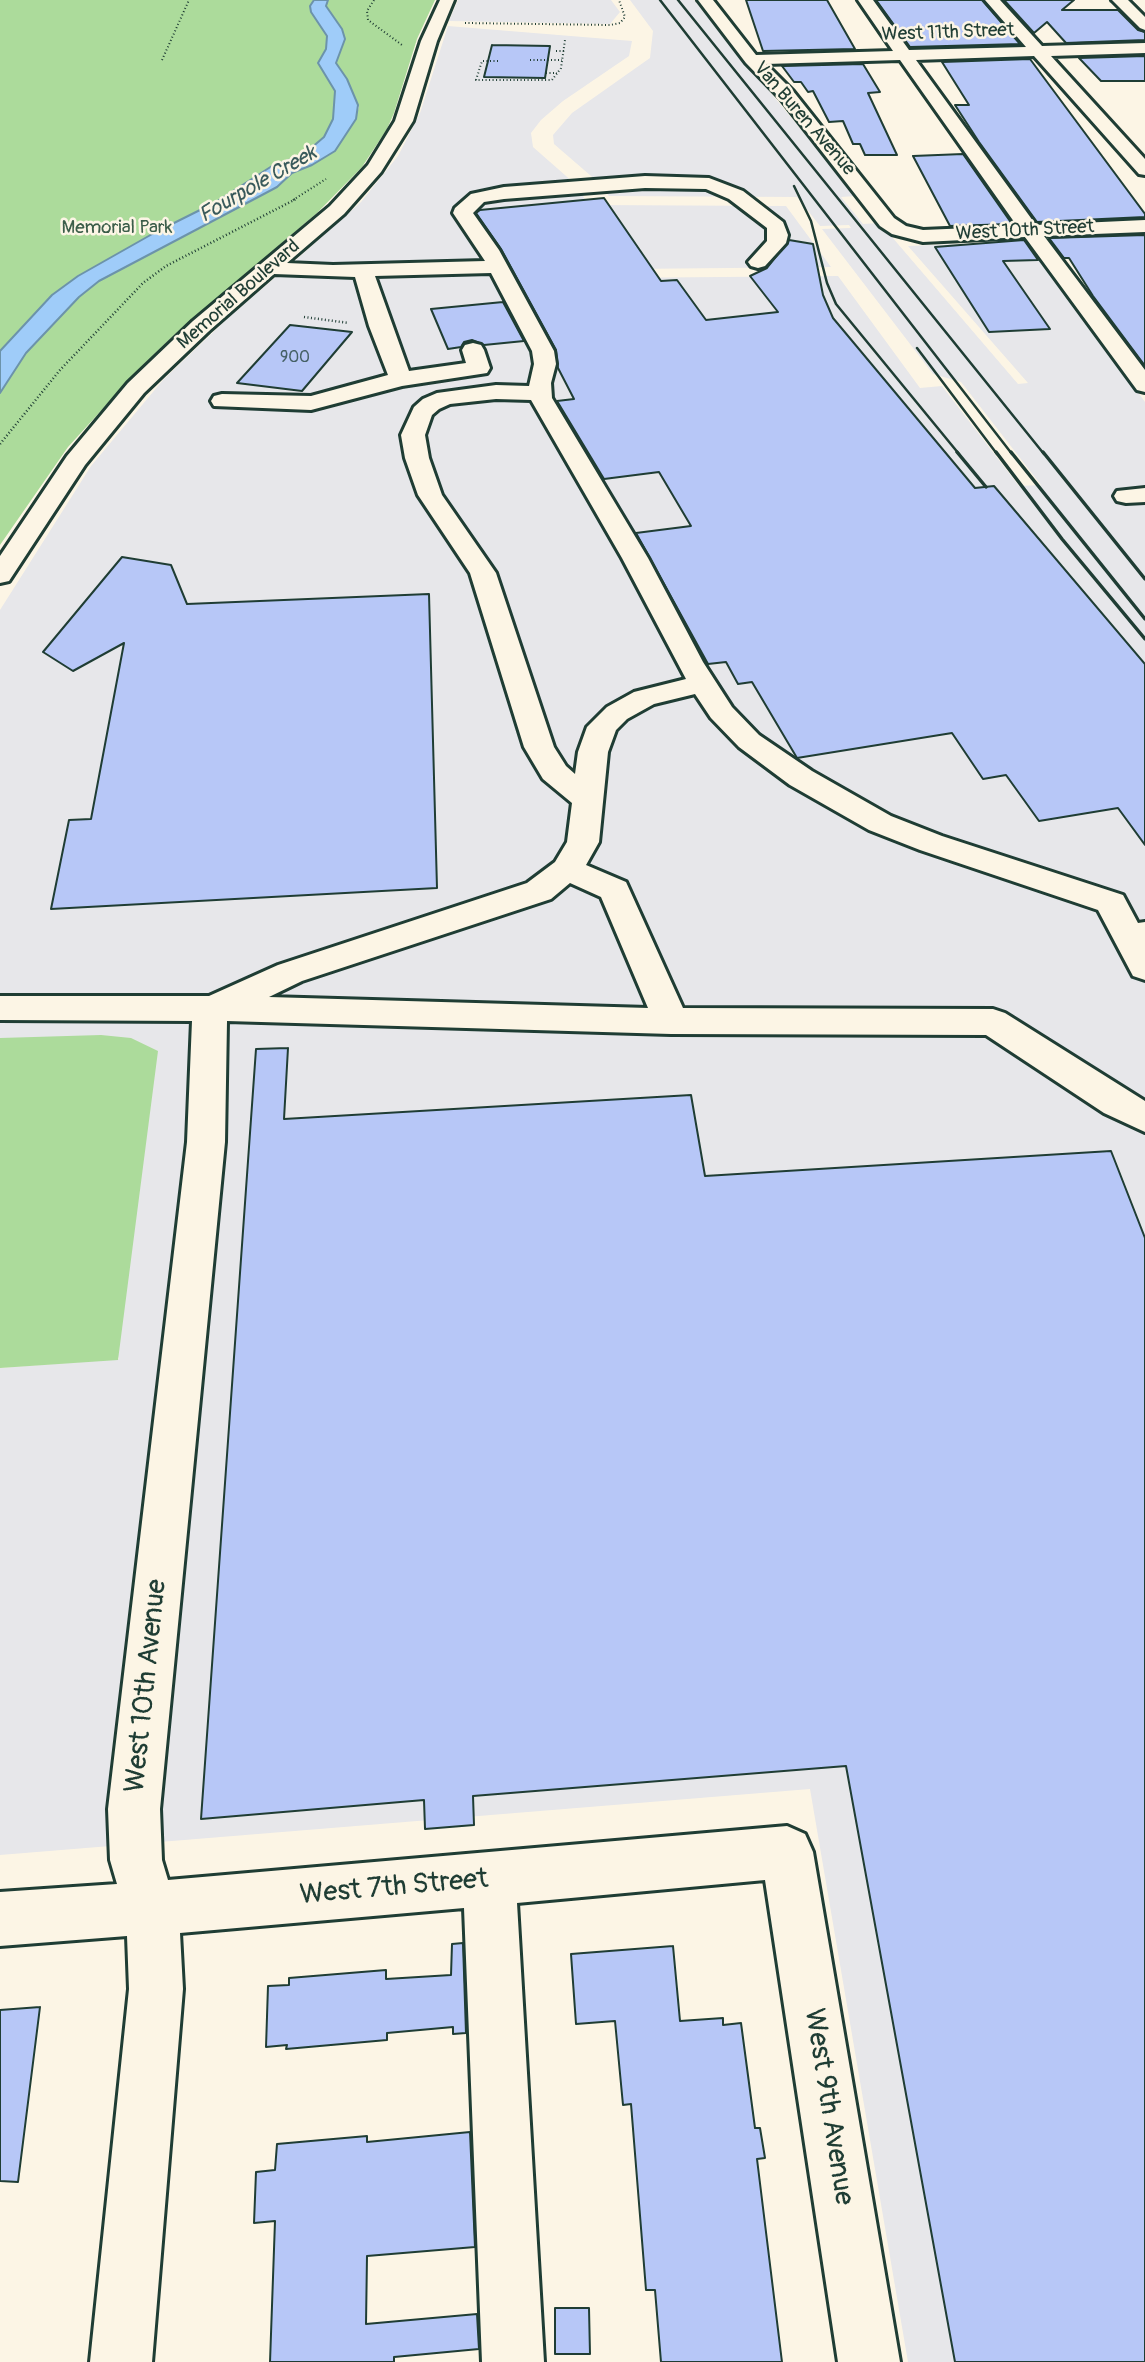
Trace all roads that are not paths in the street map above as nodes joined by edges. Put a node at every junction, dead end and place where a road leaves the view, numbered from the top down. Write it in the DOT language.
graph roads {
  1 [pos="447,0"];
  2 [pos="705,0"];
  3 [pos="866,0"];
  4 [pos="992,0"];
  5 [pos="1119,0"];
  6 [pos="1145,24"];
  7 [pos="1145,48"];
  8 [pos="1038,51"];
  9 [pos="906,55"];
  10 [pos="752,60"];
  11 [pos="1145,170"];
  12 [pos="1145,226"];
  13 [pos="1030,231"];
  14 [pos="906,233"];
  15 [pos="758,262"];
  16 [pos="496,267"];
  17 [pos="270,268"];
  18 [pos="363,270"];
  19 [pos="473,350"];
  20 [pos="401,379"];
  21 [pos="1145,385"];
  22 [pos="541,393"];
  23 [pos="222,401"];
  24 [pos="0,575"];
  25 [pos="703,684"];
  26 [pos="589,801"];
  27 [pos="567,869"];
  28 [pos="1137,934"];
  29 [pos="1145,968"];
  30 [pos="0,1008"];
  31 [pos="210,1009"];
  32 [pos="671,1021"];
  33 [pos="1131,1111"];
  34 [pos="787,1852"];
  35 [pos="489,1879"];
  36 [pos="150,1907"];
  37 [pos="0,1919"];
  38 [pos="121,2362"];
  39 [pos="513,2362"];
  40 [pos="869,2362"];
  1 -- 17 [label="street, Memorial Boulevard"];
  2 -- 10 [label="street, Van Buren Avenue"];
  3 -- 9 [label="street"];
  4 -- 8 [label="street"];
  5 -- 6 [label="street"];
  7 -- 8 [label="street, West 11th Street"];
  8 -- 9 [label="street, West 11th Street"];
  8 -- 11 [label="street"];
  9 -- 10 [label="street, West 11th Street"];
  9 -- 13 [label="street"];
  10 -- 14 [label="street, Van Buren Avenue"];
  12 -- 13 [label="street, West 10th Street"];
  13 -- 14 [label="street, West 10th Street"];
  13 -- 21 [label="street"];
  15 -- 16 [label="street"];
  16 -- 18 [label="street"];
  16 -- 22 [label="street"];
  17 -- 18 [label="street"];
  17 -- 24 [label="street, Memorial Boulevard"];
  18 -- 20 [label="street"];
  19 -- 20 [label="street"];
  20 -- 23 [label="street"];
  22 -- 25 [label="street"];
  22 -- 26 [label="street"];
  25 -- 26 [label="street"];
  25 -- 28 [label="street"];
  26 -- 27 [label="street"];
  27 -- 31 [label="street"];
  27 -- 32 [label="street"];
  28 -- 29 [label="street"];
  30 -- 31 [label="street"];
  31 -- 32 [label="street"];
  31 -- 36 [label="street, West 10th Avenue"];
  32 -- 33 [label="street"];
  34 -- 35 [label="street, West 7th Street"];
  34 -- 40 [label="street, West 9th Avenue"];
  35 -- 36 [label="street, West 7th Street"];
  35 -- 39 [label="street"];
  36 -- 37 [label="street, West 7th Street"];
  36 -- 38 [label="street, West 10th Avenue"];
}
